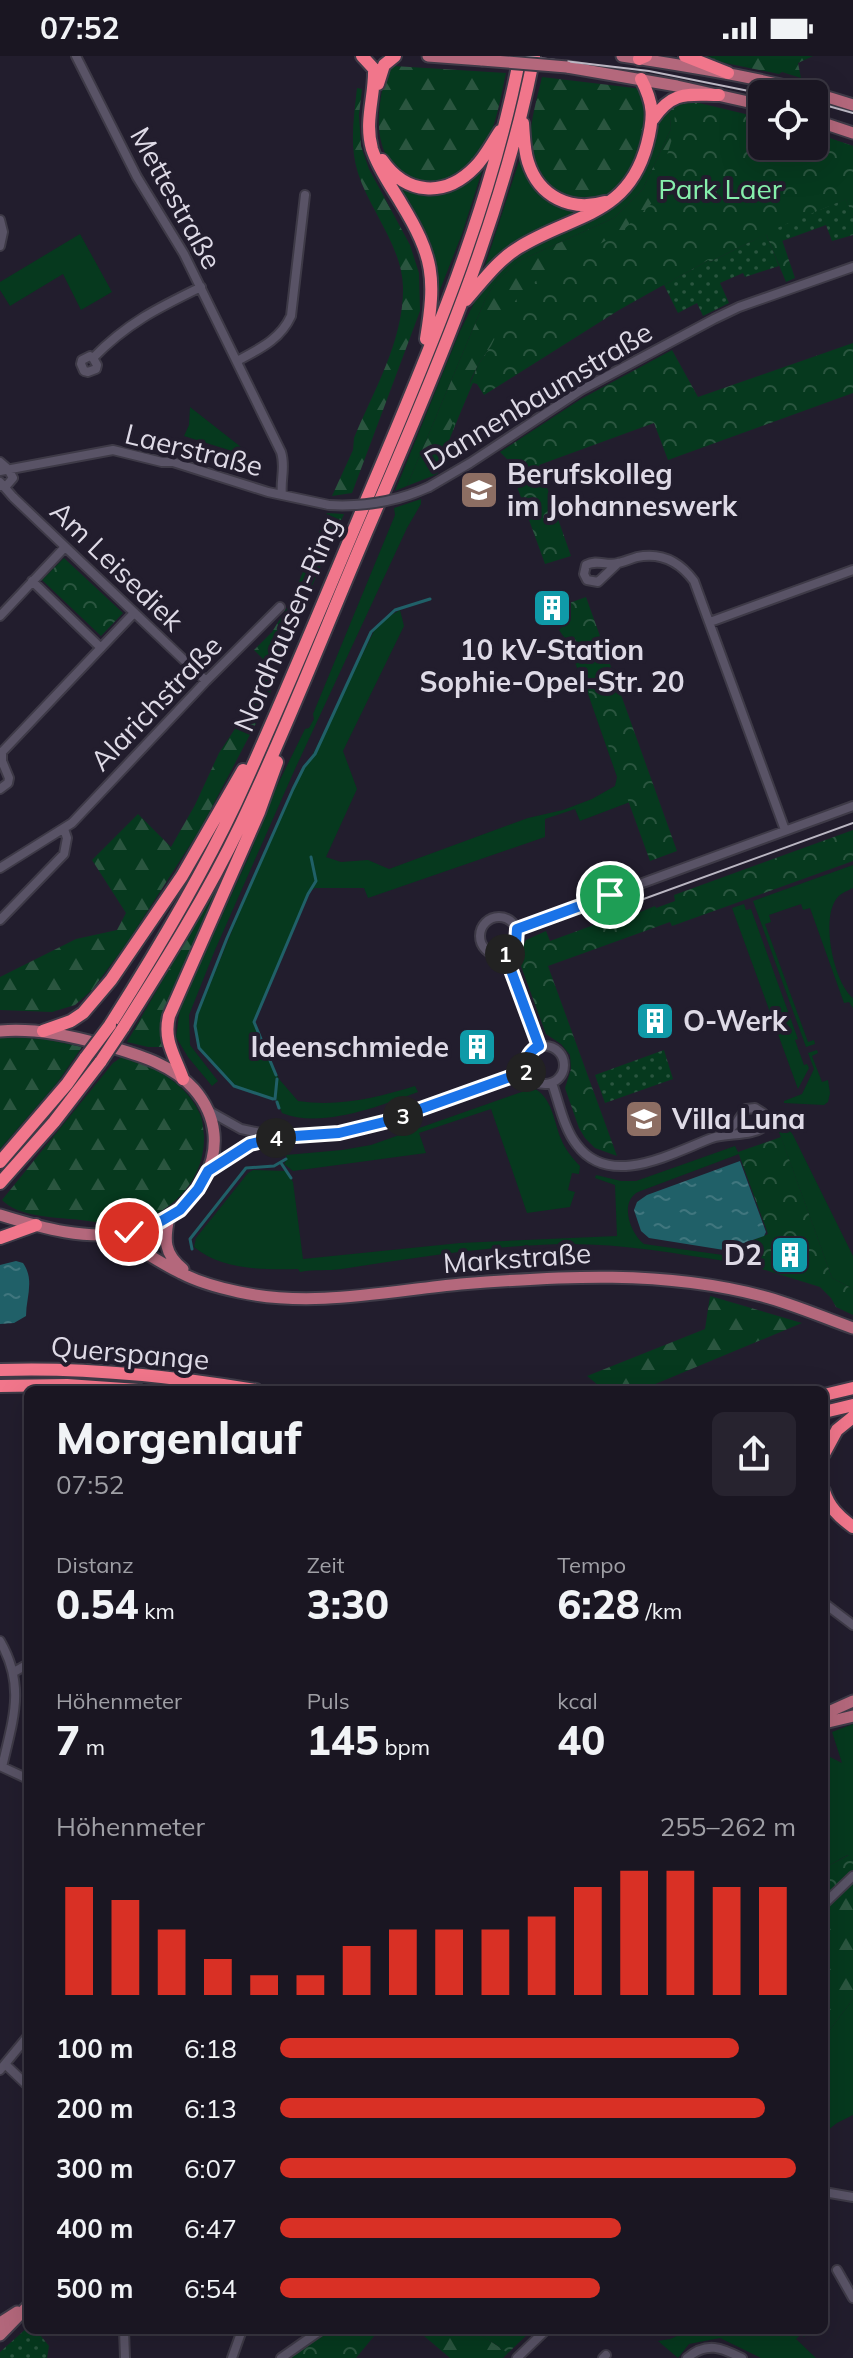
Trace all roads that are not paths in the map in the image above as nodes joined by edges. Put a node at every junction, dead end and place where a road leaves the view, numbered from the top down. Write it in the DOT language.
graph roads {
  1 [pos="76,56"];
  2 [pos="362,56"];
  3 [pos="395,56"];
  4 [pos="428,56"];
  5 [pos="520,56"];
  6 [pos="534,56"];
  7 [pos="622,56"];
  8 [pos="685,56"];
  9 [pos="643,57"];
  10 [pos="728,73"];
  11 [pos="641,79"];
  12 [pos="719,95"];
  13 [pos="748,102"];
  14 [pos="853,105"];
  15 [pos="522,112"];
  16 [pos="652,120"];
  17 [pos="506,121"];
  18 [pos="828,125"];
  19 [pos="853,133"];
  20 [pos="305,195"];
  21 [pos="612,199"];
  22 [pos="0,220"];
  23 [pos="0,246"];
  24 [pos="853,267"];
  25 [pos="201,287"];
  26 [pos="459,309"];
  27 [pos="93,358"];
  28 [pos="237,361"];
  29 [pos="423,362"];
  30 [pos="3,466"];
  31 [pos="1,485"];
  32 [pos="282,495"];
  33 [pos="65,547"];
  34 [pos="618,563"];
  35 [pos="853,570"];
  36 [pos="32,581"];
  37 [pos="280,607"];
  38 [pos="134,613"];
  39 [pos="0,616"];
  40 [pos="710,622"];
  41 [pos="101,648"];
  42 [pos="309,673"];
  43 [pos="206,681"];
  44 [pos="283,697"];
  45 [pos="0,789"];
  46 [pos="853,806"];
  47 [pos="64,829"];
  48 [pos="785,830"];
  49 [pos="0,868"];
  50 [pos="0,920"];
  51 [pos="517,929"];
  52 [pos="505,954"];
  53 [pos="116,1027"];
  54 [pos="0,1031"];
  55 [pos="43,1031"];
  56 [pos="539,1046"];
  57 [pos="527,1071"];
  58 [pos="183,1079"];
  59 [pos="552,1083"];
  60 [pos="207,1110"];
  61 [pos="726,1133"];
  62 [pos="280,1137"];
  63 [pos="0,1162"];
  64 [pos="208,1171"];
  65 [pos="0,1183"];
  66 [pos="0,1215"];
  67 [pos="169,1217"];
  68 [pos="36,1225"];
  69 [pos="113,1234"];
  70 [pos="0,1238"];
  71 [pos="197,1279"];
  72 [pos="837,1322"];
  73 [pos="853,1328"];
  74 [pos="853,1335"];
  75 [pos="0,1370"];
  76 [pos="0,1386"];
  77 [pos="81,1386"];
  78 [pos="226,1386"];
  79 [pos="853,1388"];
  80 [pos="828,1394"];
  81 [pos="853,1405"];
  82 [pos="828,1411"];
  83 [pos="853,1417"];
  84 [pos="828,1447"];
  85 [pos="828,1501"];
  86 [pos="853,1527"];
  87 [pos="828,1606"];
  88 [pos="853,1625"];
  89 [pos="0,1641"];
  90 [pos="24,1666"];
  91 [pos="14,1672"];
  92 [pos="853,1701"];
  93 [pos="828,1712"];
  94 [pos="853,1716"];
  95 [pos="828,1722"];
  96 [pos="1,1767"];
  97 [pos="24,1777"];
  98 [pos="853,1876"];
  99 [pos="828,1900"];
  100 [pos="24,2041"];
  101 [pos="2,2067"];
  102 [pos="24,2083"];
  103 [pos="828,2193"];
  104 [pos="853,2197"];
  105 [pos="837,2270"];
  106 [pos="853,2298"];
  107 [pos="24,2308"];
  108 [pos="24,2310"];
  109 [pos="0,2323"];
  110 [pos="124,2334"];
  111 [pos="241,2334"];
  112 [pos="315,2334"];
  113 [pos="542,2334"];
  114 [pos="0,2335"];
  115 [pos="125,2358"];
  116 [pos="232,2358"];
  117 [pos="281,2358"];
  118 [pos="517,2358"];
  119 [pos="687,2358"];
  120 [pos="742,2358"];
  1 -- 25 [label="street, Mettestraße"];
  2 -- 29 [label="highway"];
  3 -- 17 [label="highway"];
  4 -- 11 [label="main road, bridge"];
  5 -- 17 [label="highway, Nordhausen-Ring"];
  6 -- 15 [label="highway"];
  7 -- 9 [label="main road"];
  8 -- 10 [label="highway"];
  9 -- 10 [label="main road"];
  10 -- 14 [label="main road"];
  11 -- 12 [label="main road"];
  11 -- 16 [label="highway"];
  12 -- 13 [label="main road"];
  12 -- 16 [label="highway"];
  15 -- 21 [label="highway"];
  15 -- 26 [label="highway, Nordhausen-Ring"];
  16 -- 21 [label="highway"];
  17 -- 29 [label="highway, Nordhausen-Ring"];
  18 -- 19 [label="main road"];
  20 -- 28 [label="street"];
  21 -- 26 [label="highway"];
  22 -- 23 [label="street"];
  24 -- 32 [label="street, Dannenbaumstraße, bridge"];
  25 -- 27 [label="street"];
  25 -- 28 [label="street, Mettestraße"];
  26 -- 42 [label="highway, Nordhausen-Ring"];
  28 -- 32 [label="street, Mettestraße"];
  29 -- 44 [label="highway, Nordhausen-Ring"];
  30 -- 31 [label="street"];
  30 -- 32 [label="street, Laerstraße"];
  31 -- 33 [label="street, Am Leisediek"];
  33 -- 36 [label="street"];
  33 -- 38 [label="street, Am Leisediek"];
  34 -- 40 [label="street"];
  35 -- 40 [label="street"];
  36 -- 39 [label="street"];
  36 -- 41 [label="street"];
  37 -- 43 [label="street, Alarichstraße"];
  38 -- 41 [label="street"];
  38 -- 43 [label="street, Am Leisediek"];
  40 -- 48 [label="street"];
  41 -- 45 [label="street"];
  42 -- 53 [label="highway, Nordhausen-Ring"];
  42 -- 58 [label="highway"];
  43 -- 47 [label="street, Alarichstraße"];
  44 -- 53 [label="highway, Nordhausen-Ring"];
  44 -- 55 [label="highway"];
  46 -- 48 [label="street"];
  47 -- 49 [label="street, Alarichstraße"];
  47 -- 50 [label="street"];
  48 -- 51 [label="street"];
  51 -- 52 [label="street"];
  51 -- 52 [label="street"];
  52 -- 56 [label="street"];
  53 -- 63 [label="highway, Nordhausen-Ring, bridge"];
  53 -- 65 [label="highway, Nordhausen-Ring, bridge"];
  54 -- 55 [label="main road"];
  55 -- 58 [label="main road"];
  56 -- 57 [label="street"];
  56 -- 59 [label="street"];
  57 -- 59 [label="street"];
  57 -- 62 [label="street"];
  58 -- 60 [label="main road"];
  59 -- 61 [label="street"];
  60 -- 62 [label="street"];
  60 -- 64 [label="main road"];
  61 -- 61 [label="street"];
  62 -- 64 [label="street"];
  64 -- 67 [label="main road"];
  66 -- 68 [label="main road"];
  67 -- 69 [label="main road"];
  67 -- 71 [label="main road, Markstraße"];
  68 -- 69 [label="main road"];
  68 -- 70 [label="highway"];
  69 -- 71 [label="main road, Markstraße"];
  71 -- 72 [label="main road, Markstraße"];
  72 -- 73 [label="main road, Markstraße"];
  72 -- 74 [label="main road, Markstraße"];
  75 -- 78 [label="highway, Querspange"];
  76 -- 77 [label="highway, Querspange"];
  79 -- 80 [label="highway"];
  81 -- 82 [label="highway"];
  83 -- 84 [label="highway"];
  85 -- 86 [label="highway"];
  87 -- 88 [label="street"];
  89 -- 91 [label="street"];
  90 -- 91 [label="street"];
  91 -- 96 [label="street"];
  92 -- 93 [label="main road"];
  94 -- 95 [label="main road"];
  96 -- 97 [label="street"];
  98 -- 99 [label="street"];
  100 -- 101 [label="street"];
  101 -- 102 [label="street"];
  103 -- 104 [label="street"];
  105 -- 106 [label="street"];
  107 -- 109 [label="main road"];
  108 -- 114 [label="main road"];
  110 -- 115 [label="street"];
  111 -- 116 [label="street"];
  112 -- 117 [label="street"];
  113 -- 118 [label="street"];
  119 -- 120 [label="street"];
}
